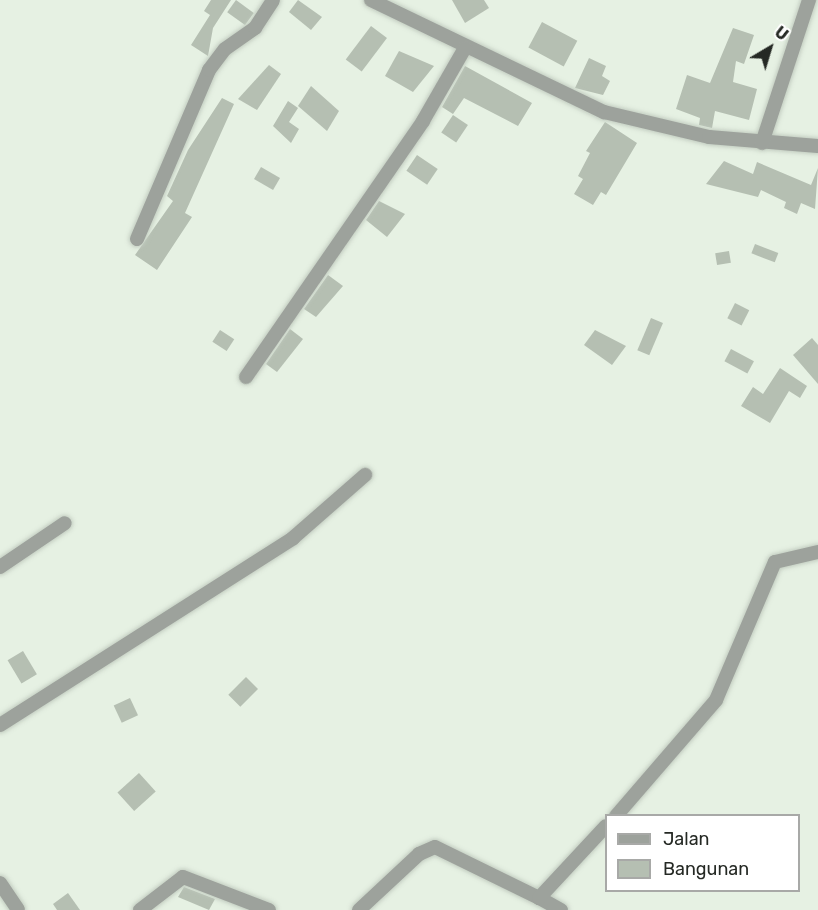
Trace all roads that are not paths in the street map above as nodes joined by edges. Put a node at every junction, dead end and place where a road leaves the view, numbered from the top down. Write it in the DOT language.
graph roads {
  1 [pos="273,0"];
  2 [pos="371,0"];
  3 [pos="809,0"];
  4 [pos="465,48"];
  5 [pos="762,143"];
  6 [pos="818,146"];
  7 [pos="136,239"];
  8 [pos="246,376"];
  9 [pos="365,474"];
  10 [pos="65,523"];
  11 [pos="818,552"];
  12 [pos="0,567"];
  13 [pos="0,725"];
  14 [pos="617,814"];
  15 [pos="605,827"];
  16 [pos="0,884"];
  17 [pos="539,898"];
  18 [pos="18,910"];
  19 [pos="140,910"];
  20 [pos="269,910"];
  21 [pos="359,910"];
  22 [pos="561,910"];
  1 -- 7 [label="street"];
  2 -- 4 [label="street"];
  3 -- 5 [label="street"];
  4 -- 5 [label="street"];
  4 -- 8 [label="street"];
  5 -- 6 [label="street"];
  9 -- 13 [label="street"];
  10 -- 12 [label="street"];
  11 -- 14 [label="street"];
  15 -- 17 [label="street"];
  16 -- 18 [label="street"];
  17 -- 21 [label="street"];
  17 -- 22 [label="street"];
  19 -- 20 [label="street"];
}
